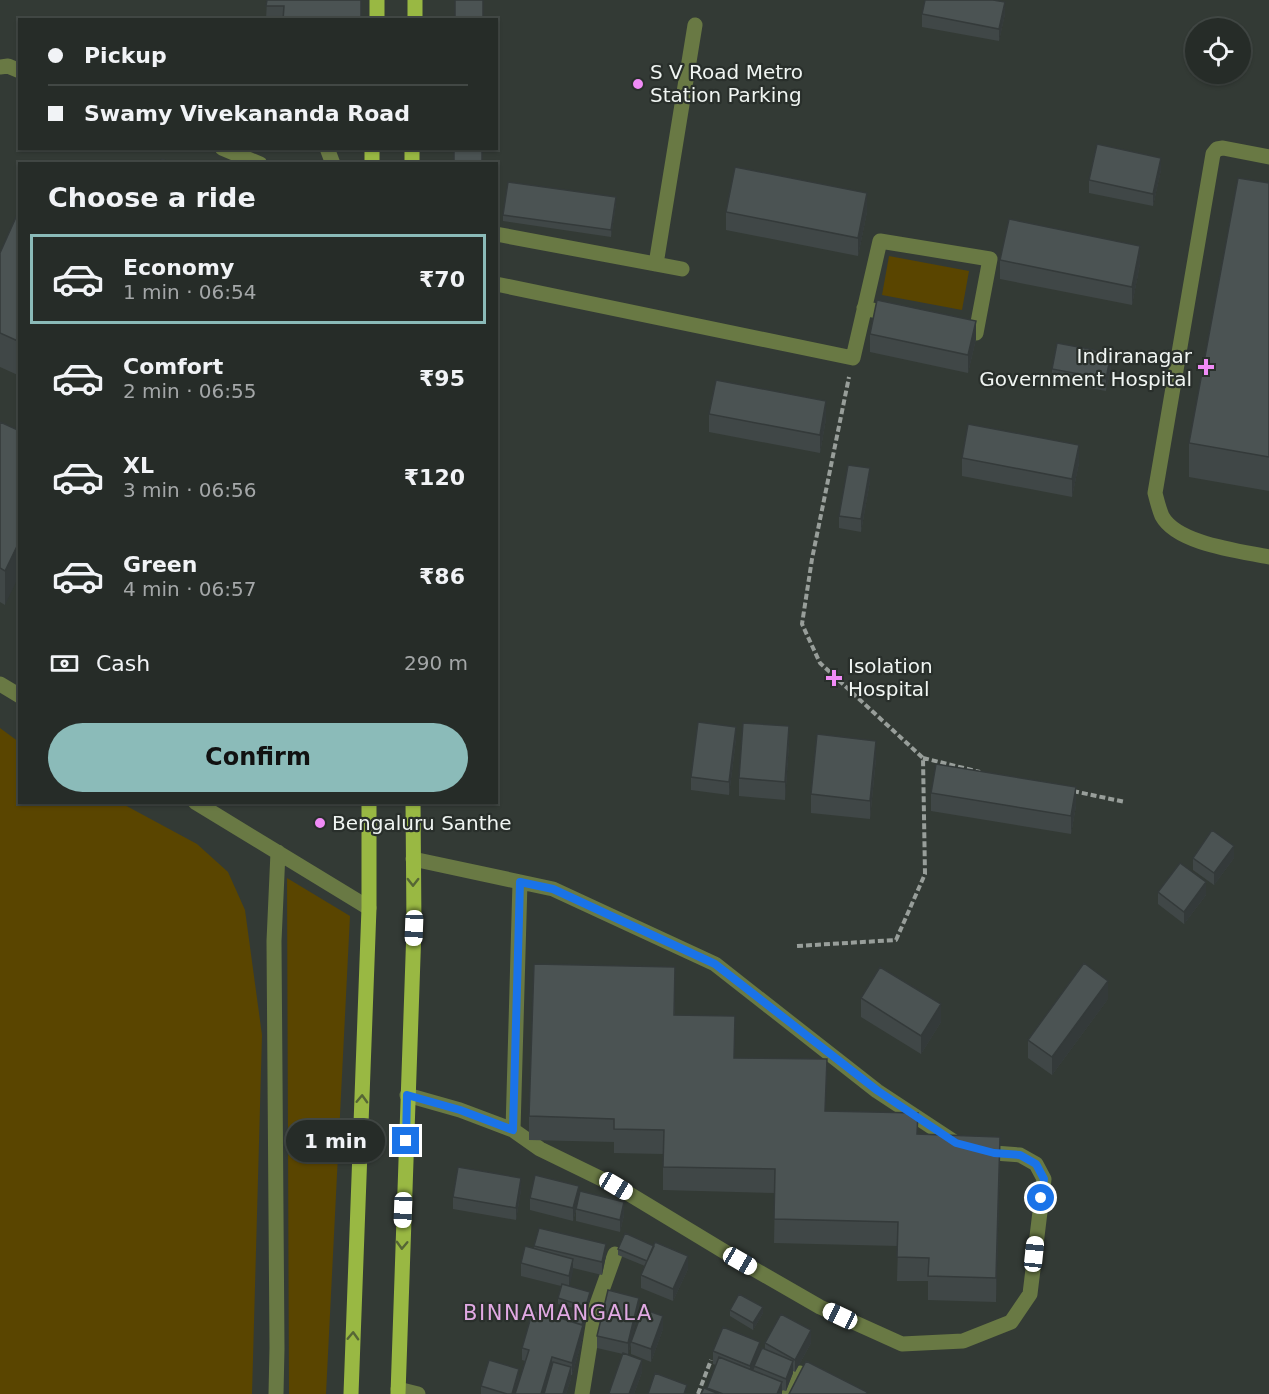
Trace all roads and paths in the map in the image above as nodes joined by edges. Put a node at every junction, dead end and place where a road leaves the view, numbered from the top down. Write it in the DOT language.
graph roads {
  1 [pos="377,0"];
  2 [pos="415,0"];
  3 [pos="377,18"];
  4 [pos="415,18"];
  5 [pos="695,25"];
  6 [pos="0,67"];
  7 [pos="18,69"];
  8 [pos="227,150"];
  9 [pos="1269,157"];
  10 [pos="256,162"];
  11 [pos="498,234"];
  12 [pos="656,264"];
  13 [pos="682,269"];
  14 [pos="498,284"];
  15 [pos="864,308"];
  16 [pos="909,318"];
  17 [pos="943,326"];
  18 [pos="853,358"];
  19 [pos="1269,557"];
  20 [pos="0,684"];
  21 [pos="18,695"];
  22 [pos="923,758"];
  23 [pos="991,774"];
  24 [pos="1069,790"];
  25 [pos="1125,802"];
  26 [pos="198,804"];
  27 [pos="369,804"];
  28 [pos="412,804"];
  29 [pos="278,852"];
  30 [pos="413,859"];
  31 [pos="520,882"];
  32 [pos="369,908"];
  33 [pos="797,946"];
  34 [pos="407,1095"];
  35 [pos="513,1130"];
  36 [pos="615,1254"];
  37 [pos="711,1360"];
  38 [pos="800,1373"];
  39 [pos="398,1391"];
  40 [pos="276,1394"];
  41 [pos="351,1394"];
  42 [pos="418,1394"];
  43 [pos="582,1394"];
  44 [pos="698,1394"];
  45 [pos="789,1394"];
  1 -- 3 [label="main road"];
  2 -- 4 [label="main road"];
  5 -- 12 [label="street"];
  6 -- 7 [label="street"];
  8 -- 10 [label="street"];
  9 -- 19 [label="street"];
  11 -- 12 [label="street"];
  12 -- 13 [label="street"];
  14 -- 18 [label="street"];
  15 -- 16 [label="street"];
  15 -- 17 [label="street"];
  15 -- 18 [label="street"];
  18 -- 22 [label="path"];
  20 -- 21 [label="street"];
  22 -- 23 [label="path"];
  22 -- 33 [label="path"];
  24 -- 25 [label="path"];
  26 -- 29 [label="street"];
  27 -- 32 [label="main road"];
  28 -- 30 [label="main road"];
  29 -- 32 [label="street"];
  29 -- 40 [label="street"];
  30 -- 31 [label="street"];
  30 -- 34 [label="main road, one-way"];
  31 -- 35 [label="street"];
  31 -- 35 [label="street"];
  41 -- 32 [label="main road, one-way"];
  34 -- 35 [label="street"];
  34 -- 39 [label="main road, one-way"];
  36 -- 43 [label="street"];
  37 -- 44 [label="path"];
  38 -- 45 [label="street"];
  39 -- 42 [label="street"];
}
